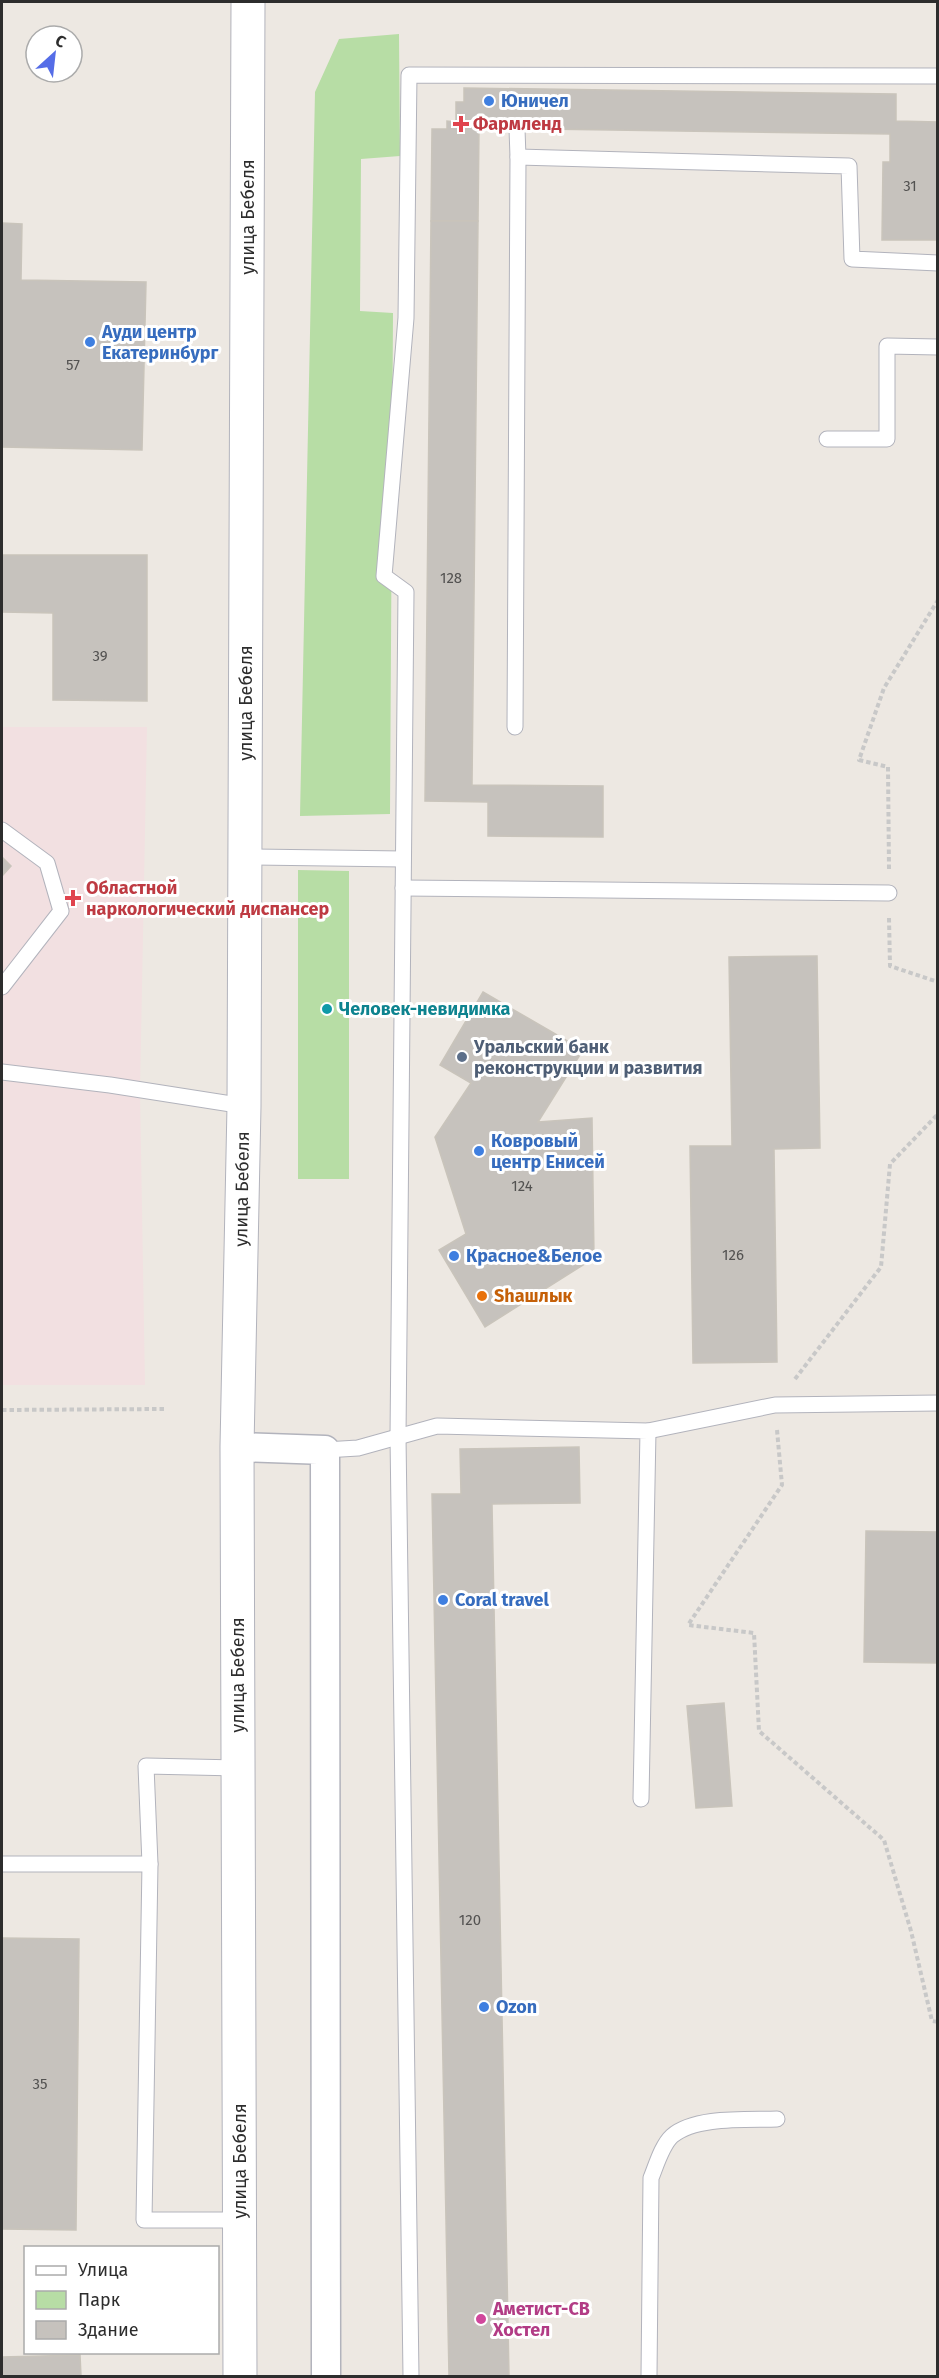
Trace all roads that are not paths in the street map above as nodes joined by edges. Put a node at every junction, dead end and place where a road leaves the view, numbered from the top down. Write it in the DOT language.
graph roads {
  1 [pos="248,2"];
  2 [pos="938,75"];
  3 [pos="517,129"];
  4 [pos="518,157"];
  5 [pos="938,263"];
  6 [pos="938,346"];
  7 [pos="827,439"];
  8 [pos="515,727"];
  9 [pos="2,830"];
  10 [pos="245,857"];
  11 [pos="403,859"];
  12 [pos="403,888"];
  13 [pos="889,893"];
  14 [pos="2,987"];
  15 [pos="2,1072"];
  16 [pos="244,1106"];
  17 [pos="938,1403"];
  18 [pos="648,1431"];
  19 [pos="398,1437"];
  20 [pos="237,1447"];
  21 [pos="325,1450"];
  22 [pos="238,1768"];
  23 [pos="641,1799"];
  24 [pos="2,1864"];
  25 [pos="150,1864"];
  26 [pos="777,2119"];
  27 [pos="240,2220"];
  28 [pos="240,2376"];
  29 [pos="326,2376"];
  30 [pos="411,2376"];
  31 [pos="649,2376"];
  1 -- 10 [label="main road, улица Бебеля"];
  2 -- 11 [label="lane"];
  3 -- 4 [label="lane"];
  4 -- 5 [label="lane"];
  4 -- 8 [label="lane"];
  6 -- 7 [label="lane"];
  9 -- 14 [label="lane"];
  10 -- 11 [label="lane"];
  10 -- 16 [label="main road, улица Бебеля"];
  11 -- 12 [label="lane"];
  12 -- 13 [label="lane"];
  12 -- 19 [label="lane"];
  15 -- 16 [label="lane"];
  16 -- 20 [label="main road, улица Бебеля"];
  17 -- 18 [label="lane"];
  18 -- 19 [label="lane"];
  18 -- 23 [label="lane"];
  19 -- 21 [label="lane"];
  19 -- 30 [label="lane"];
  20 -- 21 [label="street"];
  20 -- 22 [label="main road, улица Бебеля"];
  21 -- 29 [label="street"];
  22 -- 25 [label="lane"];
  22 -- 27 [label="main road, улица Бебеля"];
  24 -- 25 [label="lane"];
  25 -- 27 [label="lane"];
  26 -- 31 [label="lane"];
  27 -- 28 [label="main road, улица Бебеля"];
}
